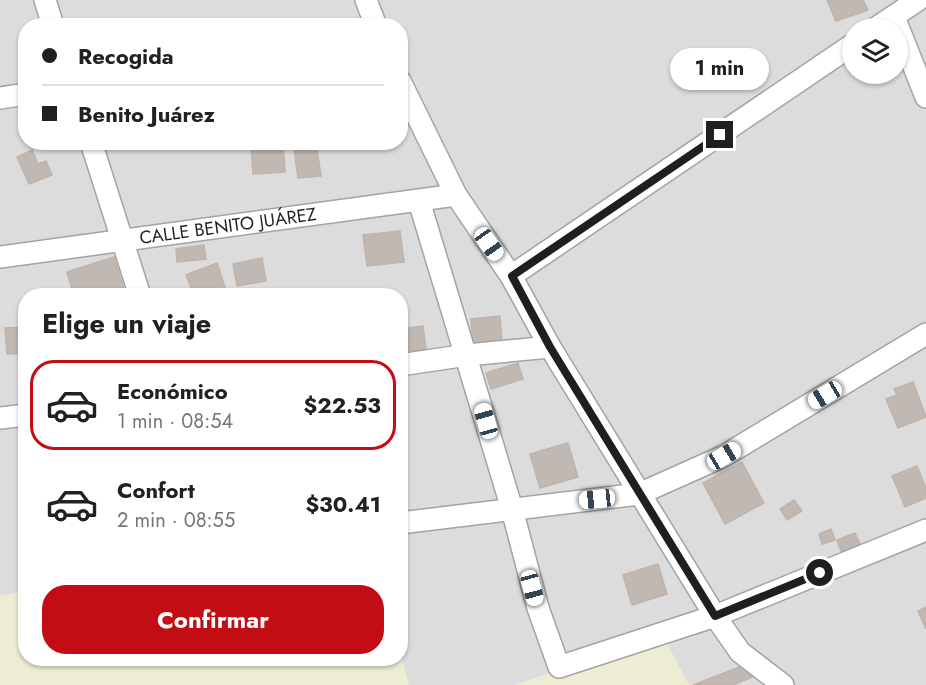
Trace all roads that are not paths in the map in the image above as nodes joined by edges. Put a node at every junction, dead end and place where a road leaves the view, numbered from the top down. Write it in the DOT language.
graph roads {
  1 [pos="45,0"];
  2 [pos="366,0"];
  3 [pos="918,0"];
  4 [pos="894,16"];
  5 [pos="51,18"];
  6 [pos="373,18"];
  7 [pos="891,18"];
  8 [pos="842,52"];
  9 [pos="18,95"];
  10 [pos="408,97"];
  11 [pos="926,97"];
  12 [pos="0,98"];
  13 [pos="94,150"];
  14 [pos="456,195"];
  15 [pos="419,201"];
  16 [pos="122,241"];
  17 [pos="0,256"];
  18 [pos="512,276"];
  19 [pos="137,288"];
  20 [pos="926,334"];
  21 [pos="550,347"];
  22 [pos="467,355"];
  23 [pos="408,364"];
  24 [pos="18,416"];
  25 [pos="0,418"];
  26 [pos="639,494"];
  27 [pos="512,509"];
  28 [pos="408,522"];
  29 [pos="926,530"];
  30 [pos="715,616"];
  31 [pos="783,685"];
  1 -- 5 [label="street"];
  2 -- 6 [label="street"];
  3 -- 4 [label="street"];
  4 -- 7 [label="street"];
  4 -- 11 [label="street"];
  8 -- 18 [label="street"];
  9 -- 12 [label="street"];
  10 -- 14 [label="street"];
  13 -- 16 [label="street"];
  14 -- 15 [label="street, CALLE BENITO JUÁREZ"];
  14 -- 18 [label="street"];
  15 -- 16 [label="street, CALLE BENITO JUÁREZ"];
  15 -- 22 [label="street"];
  16 -- 17 [label="street, CALLE BENITO JUÁREZ"];
  16 -- 19 [label="street"];
  18 -- 21 [label="street"];
  20 -- 26 [label="street"];
  21 -- 22 [label="street"];
  21 -- 26 [label="street"];
  22 -- 23 [label="street"];
  22 -- 27 [label="street"];
  24 -- 25 [label="street"];
  26 -- 27 [label="street"];
  26 -- 30 [label="street"];
  27 -- 28 [label="street"];
  27 -- 30 [label="street"];
  29 -- 30 [label="street"];
  30 -- 31 [label="street"];
}
